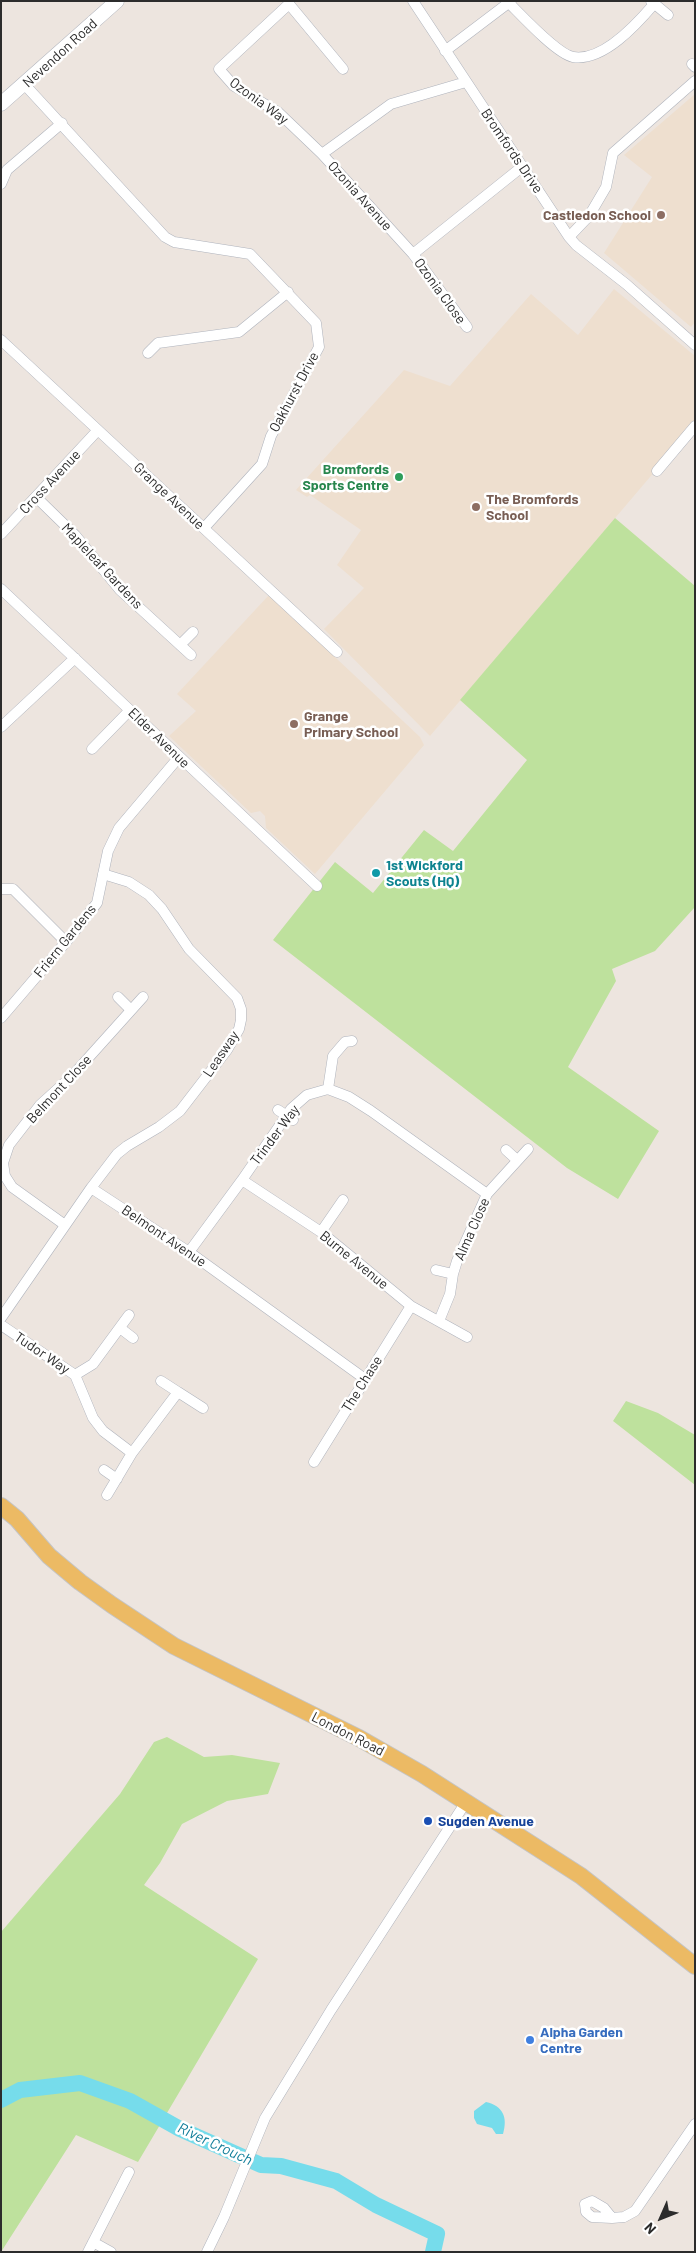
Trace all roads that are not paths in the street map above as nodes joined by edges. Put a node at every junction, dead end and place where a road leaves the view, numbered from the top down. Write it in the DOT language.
graph roads {
  1 [pos="117,1"];
  2 [pos="413,1"];
  3 [pos="510,2"];
  4 [pos="653,3"];
  5 [pos="668,15"];
  6 [pos="445,51"];
  7 [pos="343,69"];
  8 [pos="695,81"];
  9 [pos="466,82"];
  10 [pos="25,84"];
  11 [pos="1,104"];
  12 [pos="62,123"];
  13 [pos="322,154"];
  14 [pos="523,166"];
  15 [pos="1,184"];
  16 [pos="569,237"];
  17 [pos="413,254"];
  18 [pos="288,292"];
  19 [pos="467,327"];
  20 [pos="1,340"];
  21 [pos="695,345"];
  22 [pos="148,353"];
  23 [pos="695,426"];
  24 [pos="98,430"];
  25 [pos="657,471"];
  26 [pos="36,497"];
  27 [pos="204,528"];
  28 [pos="1,534"];
  29 [pos="1,589"];
  30 [pos="193,632"];
  31 [pos="180,645"];
  32 [pos="337,652"];
  33 [pos="191,655"];
  34 [pos="75,658"];
  35 [pos="130,710"];
  36 [pos="1,727"];
  37 [pos="92,749"];
  38 [pos="179,757"];
  39 [pos="102,874"];
  40 [pos="318,886"];
  41 [pos="1,889"];
  42 [pos="66,942"];
  43 [pos="118,997"];
  44 [pos="143,997"];
  45 [pos="131,1010"];
  46 [pos="1,1018"];
  47 [pos="352,1041"];
  48 [pos="328,1089"];
  49 [pos="528,1149"];
  50 [pos="506,1150"];
  51 [pos="517,1160"];
  52 [pos="242,1180"];
  53 [pos="91,1188"];
  54 [pos="487,1194"];
  55 [pos="343,1200"];
  56 [pos="65,1225"];
  57 [pos="320,1232"];
  58 [pos="189,1252"];
  59 [pos="436,1270"];
  60 [pos="453,1274"];
  61 [pos="411,1306"];
  62 [pos="129,1315"];
  63 [pos="1,1318"];
  64 [pos="439,1321"];
  65 [pos="1,1325"];
  66 [pos="120,1328"];
  67 [pos="467,1337"];
  68 [pos="133,1338"];
  69 [pos="75,1375"];
  70 [pos="365,1379"];
  71 [pos="162,1381"];
  72 [pos="178,1392"];
  73 [pos="203,1408"];
  74 [pos="132,1453"];
  75 [pos="314,1462"];
  76 [pos="104,1470"];
  77 [pos="117,1479"];
  78 [pos="107,1496"];
  79 [pos="1,1506"];
  80 [pos="466,1802"];
  81 [pos="695,1966"];
  82 [pos="695,2124"];
  83 [pos="130,2172"];
  84 [pos="612,2218"];
  85 [pos="90,2247"];
  86 [pos="111,2252"];
  87 [pos="207,2252"];
  1 -- 10 [label="street, Nevendon Road"];
  2 -- 6 [label="street, Bromfords Drive"];
  3 -- 4 [label="street"];
  3 -- 6 [label="street"];
  4 -- 5 [label="street"];
  6 -- 9 [label="street, Bromfords Drive"];
  7 -- 13 [label="street, Ozonia Way"];
  8 -- 16 [label="street"];
  9 -- 13 [label="street, Ozonia Avenue"];
  9 -- 14 [label="street, Bromfords Drive"];
  10 -- 11 [label="street, Nevendon Road"];
  10 -- 12 [label="street, Oakhurst Drive"];
  12 -- 15 [label="street"];
  12 -- 18 [label="street, Oakhurst Drive"];
  13 -- 17 [label="street, Ozonia Avenue"];
  14 -- 16 [label="street, Bromfords Drive"];
  14 -- 17 [label="street"];
  16 -- 21 [label="street, Bromfords Drive"];
  17 -- 19 [label="street, Ozonia Close"];
  18 -- 22 [label="street"];
  18 -- 27 [label="street, Oakhurst Drive"];
  20 -- 24 [label="street, Grange Avenue"];
  23 -- 25 [label="street"];
  24 -- 26 [label="street, Cross Avenue"];
  24 -- 27 [label="street, Grange Avenue"];
  26 -- 28 [label="street, Cross Avenue"];
  26 -- 31 [label="street, Mapleleaf Gardens"];
  27 -- 32 [label="street, Grange Avenue"];
  29 -- 34 [label="street, Elder Avenue"];
  30 -- 31 [label="street"];
  31 -- 33 [label="street, Mapleleaf Gardens"];
  34 -- 35 [label="street, Elder Avenue"];
  34 -- 36 [label="street"];
  35 -- 37 [label="street"];
  35 -- 38 [label="street, Elder Avenue"];
  38 -- 39 [label="street, Friern Gardens"];
  38 -- 40 [label="street, Elder Avenue"];
  39 -- 42 [label="street, Friern Gardens"];
  39 -- 53 [label="street, Leasway"];
  41 -- 42 [label="street"];
  42 -- 46 [label="street, Friern Gardens"];
  43 -- 45 [label="street"];
  44 -- 45 [label="street, Belmont Close"];
  45 -- 56 [label="street, Belmont Close"];
  47 -- 48 [label="street"];
  48 -- 52 [label="street, Trinder Way"];
  48 -- 54 [label="street"];
  49 -- 51 [label="street, Alma Close"];
  50 -- 51 [label="street"];
  51 -- 54 [label="street, Alma Close"];
  52 -- 57 [label="street, Burne Avenue"];
  52 -- 58 [label="street, Trinder Way"];
  53 -- 56 [label="street"];
  53 -- 58 [label="street, Belmont Avenue"];
  54 -- 60 [label="street, Alma Close"];
  55 -- 57 [label="street"];
  56 -- 63 [label="street"];
  57 -- 61 [label="street, Burne Avenue"];
  58 -- 70 [label="street, Belmont Avenue"];
  59 -- 60 [label="street"];
  60 -- 64 [label="street, Alma Close"];
  61 -- 64 [label="street, Burne Avenue"];
  61 -- 70 [label="street, The Chase"];
  62 -- 66 [label="street"];
  64 -- 67 [label="street, Burne Avenue"];
  65 -- 69 [label="street, Tudor Way"];
  66 -- 68 [label="street"];
  66 -- 69 [label="street"];
  69 -- 74 [label="street, Tudor Way"];
  70 -- 75 [label="street, The Chase"];
  71 -- 72 [label="street"];
  72 -- 73 [label="street"];
  72 -- 74 [label="street"];
  74 -- 77 [label="street"];
  76 -- 77 [label="street"];
  77 -- 78 [label="street"];
  79 -- 80 [label="main road, London Road"];
  80 -- 81 [label="main road, London Road"];
  80 -- 87 [label="street"];
  82 -- 84 [label="street"];
  83 -- 85 [label="street"];
  85 -- 86 [label="street"];
}
